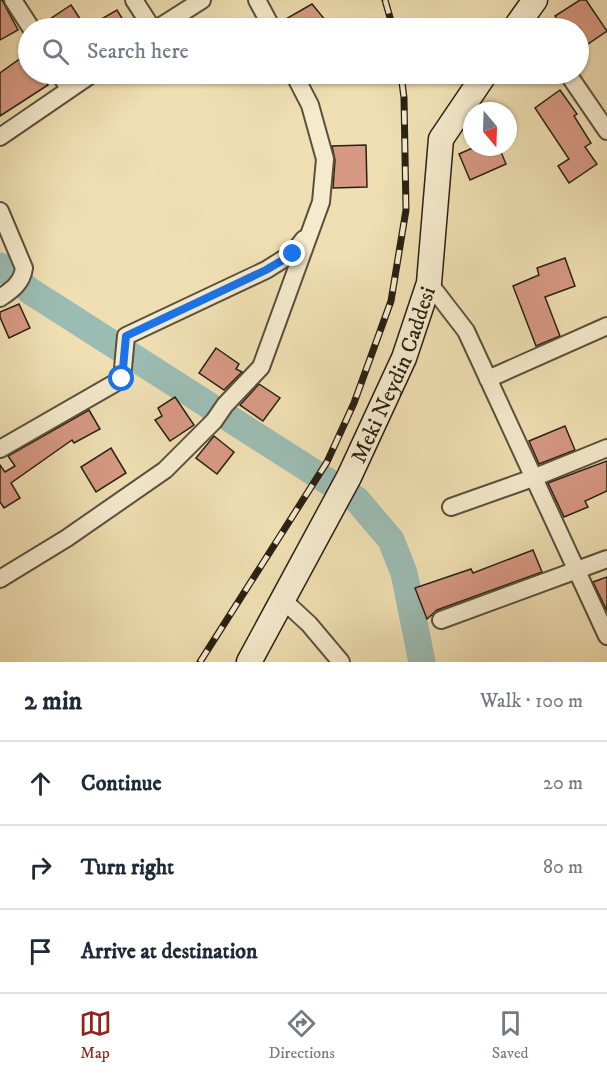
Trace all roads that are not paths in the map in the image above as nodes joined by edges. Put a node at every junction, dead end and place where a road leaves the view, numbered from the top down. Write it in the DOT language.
graph roads {
  1 [pos="13,0"];
  2 [pos="134,0"];
  3 [pos="202,0"];
  4 [pos="257,0"];
  5 [pos="25,18"];
  6 [pos="146,18"];
  7 [pos="174,18"];
  8 [pos="267,18"];
  9 [pos="66,84"];
  10 [pos="77,84"];
  11 [pos="299,84"];
  12 [pos="478,84"];
  13 [pos="575,84"];
  14 [pos="69,89"];
  15 [pos="607,131"];
  16 [pos="0,137"];
  17 [pos="0,211"];
  18 [pos="310,232"];
  19 [pos="429,283"];
  20 [pos="6,294"];
  21 [pos="607,326"];
  22 [pos="488,379"];
  23 [pos="607,448"];
  24 [pos="0,449"];
  25 [pos="533,478"];
  26 [pos="451,507"];
  27 [pos="607,559"];
  28 [pos="576,570"];
  29 [pos="0,579"];
  30 [pos="283,600"];
  31 [pos="441,620"];
  32 [pos="607,636"];
  33 [pos="249,662"];
  34 [pos="341,662"];
  1 -- 5 [label="street"];
  2 -- 6 [label="street"];
  3 -- 7 [label="street"];
  4 -- 8 [label="street"];
  9 -- 14 [label="street"];
  10 -- 14 [label="street"];
  11 -- 18 [label="street"];
  12 -- 19 [label="street, Meki Neydin Caddesi"];
  13 -- 15 [label="street"];
  14 -- 16 [label="street"];
  17 -- 20 [label="street"];
  18 -- 24 [label="street"];
  18 -- 29 [label="street"];
  19 -- 22 [label="street"];
  19 -- 30 [label="street, Meki Neydin Caddesi"];
  21 -- 22 [label="street"];
  22 -- 25 [label="street"];
  23 -- 25 [label="street"];
  25 -- 26 [label="street"];
  25 -- 28 [label="street"];
  27 -- 28 [label="street"];
  28 -- 31 [label="street"];
  28 -- 32 [label="street"];
  30 -- 33 [label="street, Meki Neydin Caddesi"];
  30 -- 34 [label="street"];
}
